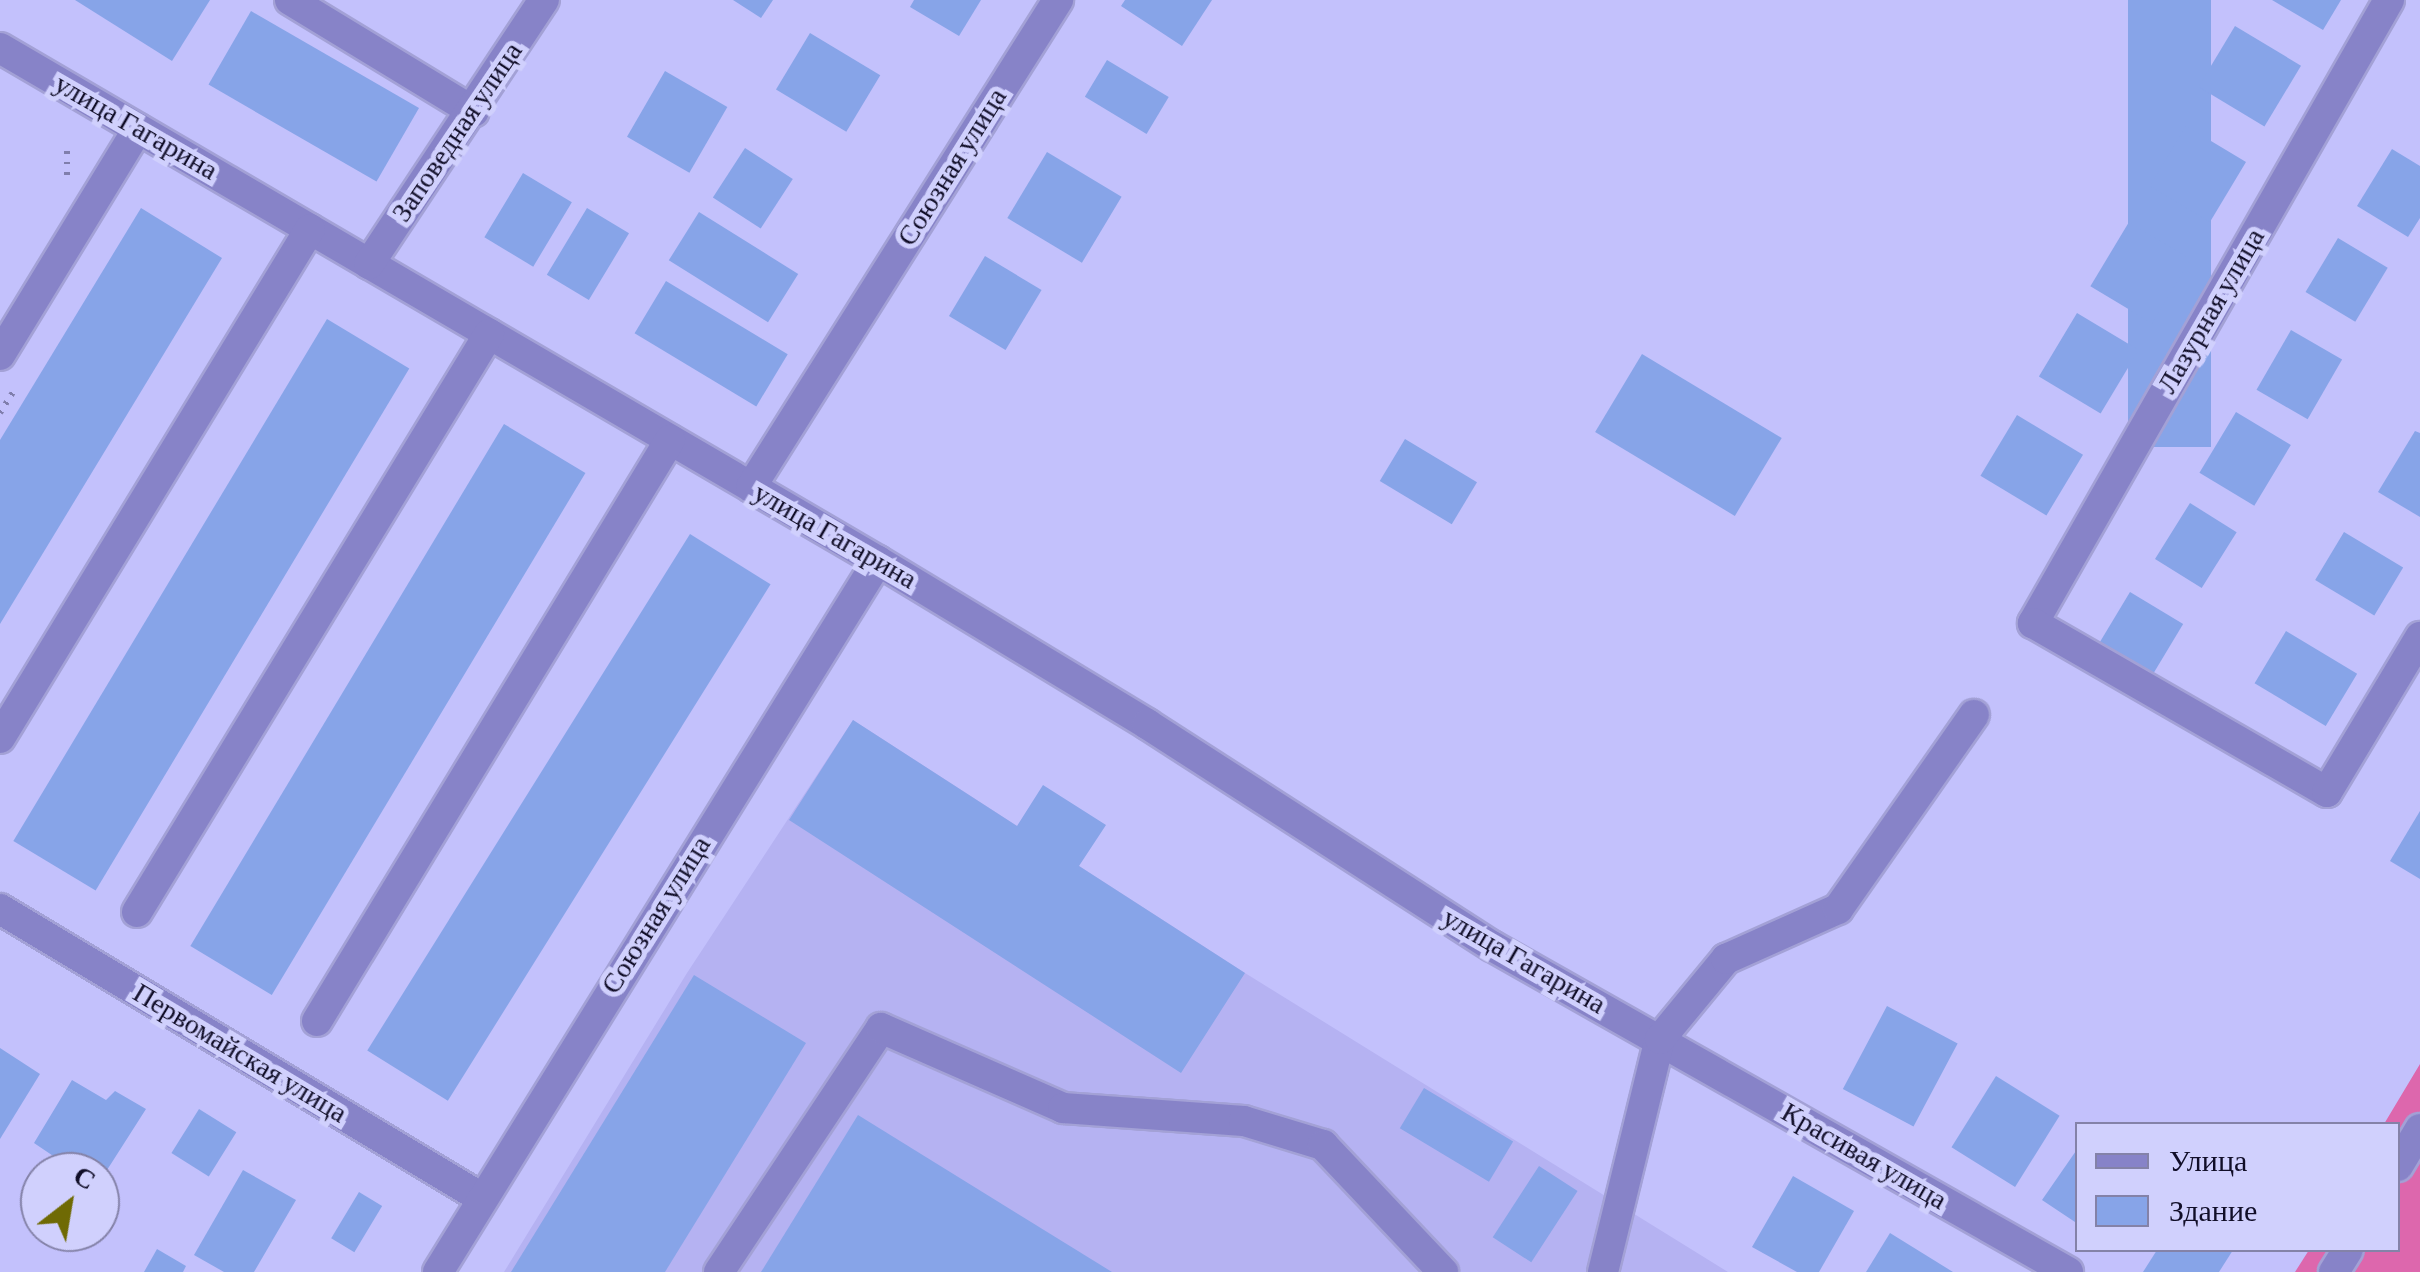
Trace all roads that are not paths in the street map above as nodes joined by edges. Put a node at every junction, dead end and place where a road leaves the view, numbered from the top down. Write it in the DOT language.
graph roads {
  1 [pos="290,0"];
  2 [pos="544,0"];
  3 [pos="1058,0"];
  4 [pos="2389,0"];
  5 [pos="0,48"];
  6 [pos="474,112"];
  7 [pos="138,129"];
  8 [pos="310,230"];
  9 [pos="370,264"];
  10 [pos="489,334"];
  11 [pos="0,355"];
  12 [pos="670,440"];
  13 [pos="751,487"];
  14 [pos="878,561"];
  15 [pos="2420,637"];
  16 [pos="1974,715"];
  17 [pos="0,738"];
  18 [pos="0,909"];
  19 [pos="138,912"];
  20 [pos="317,1022"];
  21 [pos="1660,1039"];
  22 [pos="2420,1128"];
  23 [pos="2400,1163"];
  24 [pos="480,1197"];
  25 [pos="438,1272"];
  26 [pos="719,1272"];
  27 [pos="1443,1272"];
  28 [pos="1604,1272"];
  29 [pos="2068,1272"];
  1 -- 6 [label="street"];
  2 -- 6 [label="street, Заповедная улица"];
  3 -- 13 [label="street, Союзная улица"];
  4 -- 15 [label="street, Лазурная улица"];
  5 -- 7 [label="street, улица Гагарина"];
  6 -- 9 [label="street, Заповедная улица"];
  7 -- 8 [label="street, улица Гагарина"];
  7 -- 11 [label="street"];
  8 -- 9 [label="street, улица Гагарина"];
  8 -- 17 [label="street"];
  9 -- 10 [label="street, улица Гагарина"];
  10 -- 12 [label="street, улица Гагарина"];
  10 -- 19 [label="street"];
  12 -- 13 [label="street, улица Гагарина"];
  12 -- 20 [label="street"];
  13 -- 14 [label="street, улица Гагарина"];
  14 -- 21 [label="street, улица Гагарина"];
  14 -- 24 [label="street, Союзная улица"];
  16 -- 21 [label="street"];
  18 -- 24 [label="street, Первомайская улица"];
  21 -- 28 [label="street"];
  21 -- 29 [label="street, Красивая улица"];
  22 -- 23 [label="street"];
  24 -- 25 [label="street, Союзная улица"];
  26 -- 27 [label="street"];
}
